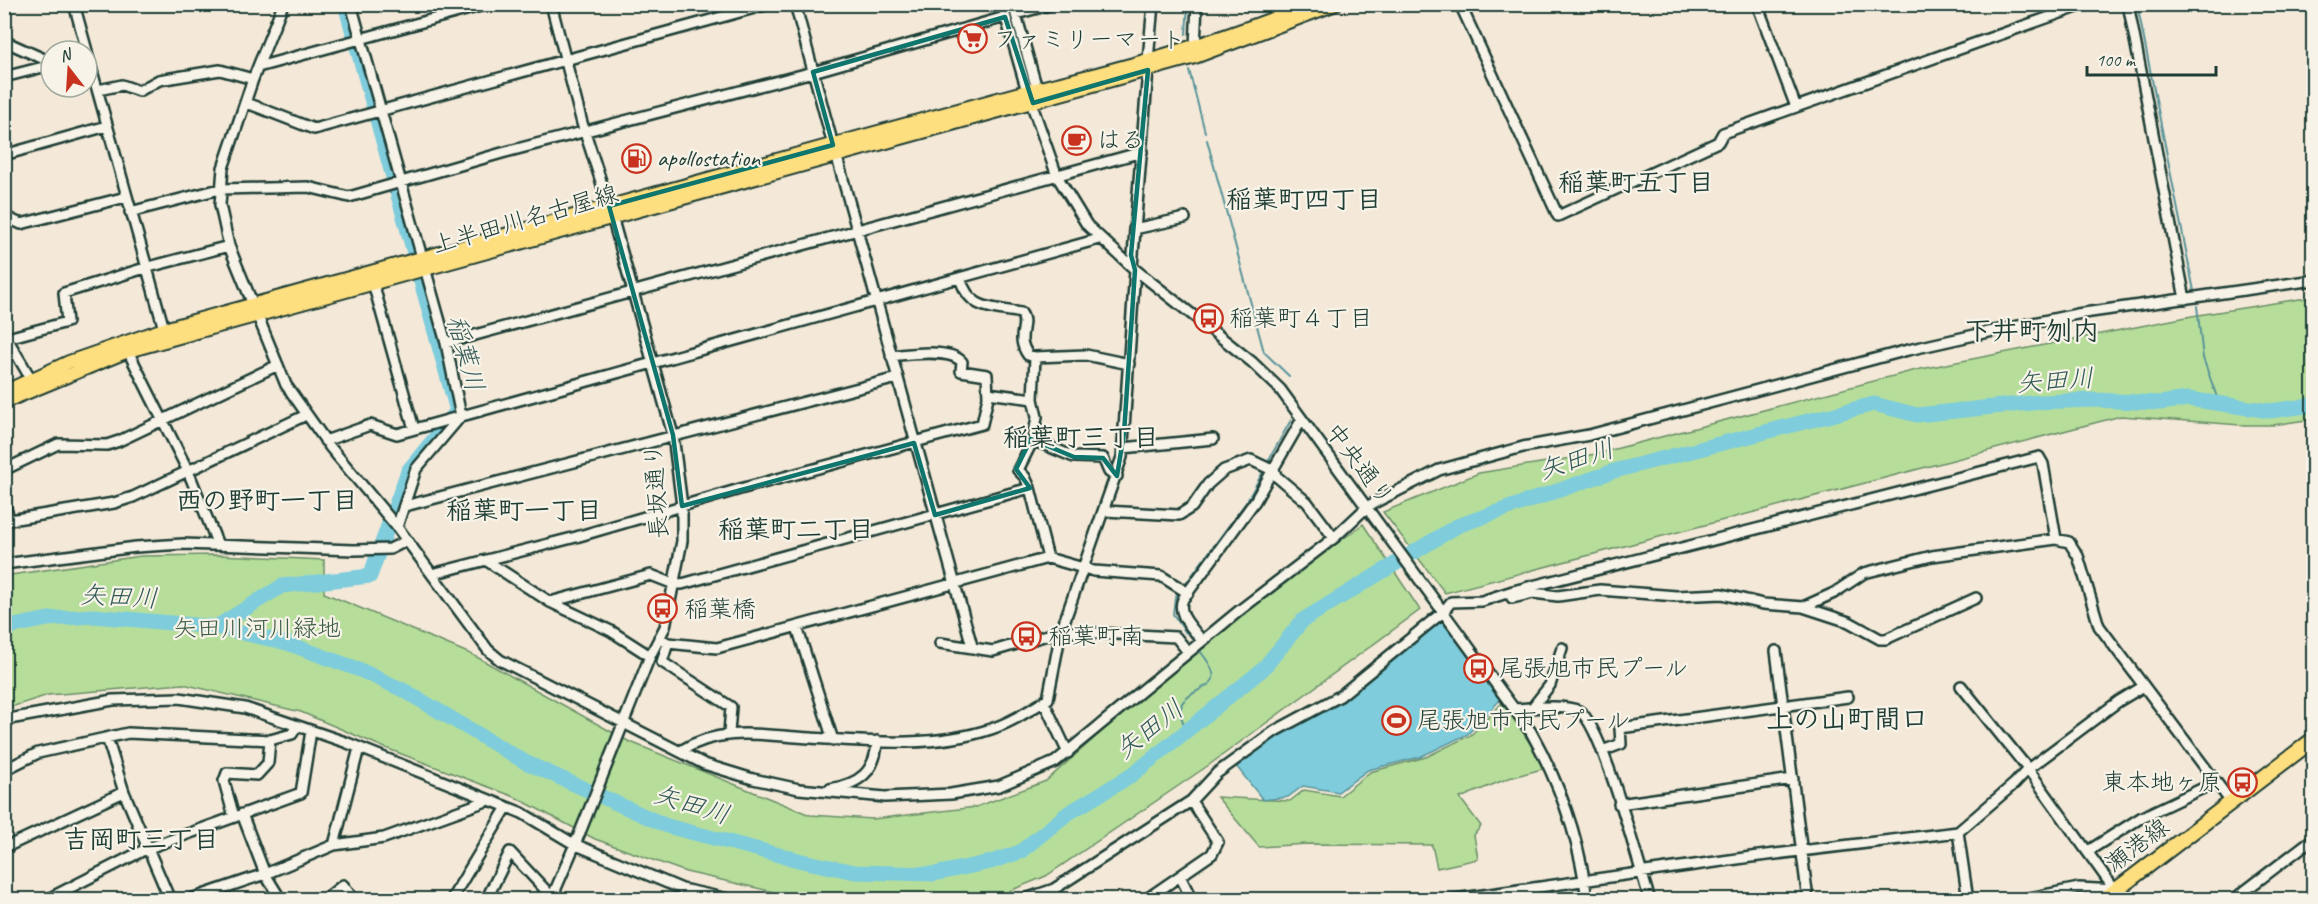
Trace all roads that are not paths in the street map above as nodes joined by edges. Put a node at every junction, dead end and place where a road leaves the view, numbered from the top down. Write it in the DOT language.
graph roads {
  1 [pos="74,4"];
  2 [pos="284,4"];
  3 [pos="351,4"];
  4 [pos="488,4"];
  5 [pos="551,4"];
  6 [pos="769,4"];
  7 [pos="795,4"];
  8 [pos="1002,4"];
  9 [pos="1013,4"];
  10 [pos="1053,4"];
  11 [pos="1153,4"];
  12 [pos="1197,4"];
  13 [pos="1310,4"];
  14 [pos="1336,4"];
  15 [pos="1460,4"];
  16 [pos="1757,4"];
  17 [pos="2086,4"];
  18 [pos="2128,4"];
  19 [pos="1016,15"];
  20 [pos="1005,17"];
  21 [pos="83,39"];
  22 [pos="4,41"];
  23 [pos="357,41"];
  24 [pos="1195,46"];
  25 [pos="39,57"];
  26 [pos="568,61"];
  27 [pos="1148,65"];
  28 [pos="258,67"];
  29 [pos="39,68"];
  30 [pos="813,72"];
  31 [pos="4,77"];
  32 [pos="253,79"];
  33 [pos="99,90"];
  34 [pos="1032,90"];
  35 [pos="99,94"];
  36 [pos="247,103"];
  37 [pos="1033,103"];
  38 [pos="1796,107"];
  39 [pos="376,112"];
  40 [pos="107,126"];
  41 [pos="585,132"];
  42 [pos="834,149"];
  43 [pos="1142,152"];
  44 [pos="4,155"];
  45 [pos="1058,176"];
  46 [pos="397,185"];
  47 [pos="220,189"];
  48 [pos="126,197"];
  49 [pos="611,211"];
  50 [pos="130,212"];
  51 [pos="4,216"];
  52 [pos="1185,218"];
  53 [pos="1134,229"];
  54 [pos="857,232"];
  55 [pos="1100,239"];
  56 [pos="229,246"];
  57 [pos="424,264"];
  58 [pos="145,268"];
  59 [pos="1133,268"];
  60 [pos="960,278"];
  61 [pos="2313,280"];
  62 [pos="373,283"];
  63 [pos="633,291"];
  64 [pos="2185,299"];
  65 [pos="877,301"];
  66 [pos="256,310"];
  67 [pos="164,330"];
  68 [pos="6,337"];
  69 [pos="446,343"];
  70 [pos="128,351"];
  71 [pos="891,356"];
  72 [pos="1035,357"];
  73 [pos="653,361"];
  74 [pos="1129,364"];
  75 [pos="278,365"];
  76 [pos="897,378"];
  77 [pos="31,380"];
  78 [pos="4,392"];
  79 [pos="988,393"];
  80 [pos="1033,399"];
  81 [pos="4,402"];
  82 [pos="306,415"];
  83 [pos="455,417"];
  84 [pos="1302,419"];
  85 [pos="162,420"];
  86 [pos="414,429"];
  87 [pos="673,435"];
  88 [pos="1033,440"];
  89 [pos="1213,440"];
  90 [pos="326,441"];
  91 [pos="914,442"];
  92 [pos="1123,448"];
  93 [pos="1270,468"];
  94 [pos="4,470"];
  95 [pos="188,471"];
  96 [pos="1117,476"];
  97 [pos="1030,488"];
  98 [pos="4,504"];
  99 [pos="405,506"];
  100 [pos="682,506"];
  101 [pos="1370,510"];
  102 [pos="1105,511"];
  103 [pos="935,514"];
  104 [pos="7,521"];
  105 [pos="396,527"];
  106 [pos="1334,538"];
  107 [pos="2056,539"];
  108 [pos="406,541"];
  109 [pos="218,545"];
  110 [pos="1048,558"];
  111 [pos="487,561"];
  112 [pos="4,564"];
  113 [pos="1085,568"];
  114 [pos="432,574"];
  115 [pos="674,584"];
  116 [pos="954,584"];
  117 [pos="1183,589"];
  118 [pos="1498,597"];
  119 [pos="1976,598"];
  120 [pos="550,602"];
  121 [pos="1803,607"];
  122 [pos="1443,612"];
  123 [pos="797,627"];
  124 [pos="1061,631"];
  125 [pos="1202,640"];
  126 [pos="664,641"];
  127 [pos="940,643"];
  128 [pos="972,646"];
  129 [pos="1562,648"];
  130 [pos="1776,651"];
  131 [pos="1188,652"];
  132 [pos="650,656"];
  133 [pos="1961,686"];
  134 [pos="2144,686"];
  135 [pos="1848,697"];
  136 [pos="1044,702"];
  137 [pos="1782,706"];
  138 [pos="1532,708"];
  139 [pos="1515,709"];
  140 [pos="4,720"];
  141 [pos="624,725"];
  142 [pos="297,726"];
  143 [pos="311,730"];
  144 [pos="729,733"];
  145 [pos="107,738"];
  146 [pos="2313,739"];
  147 [pos="270,740"];
  148 [pos="832,740"];
  149 [pos="877,741"];
  150 [pos="359,748"];
  151 [pos="682,750"];
  152 [pos="1602,751"];
  153 [pos="1068,753"];
  154 [pos="2028,769"];
  155 [pos="4,770"];
  156 [pos="1793,779"];
  157 [pos="2216,782"];
  158 [pos="124,792"];
  159 [pos="827,792"];
  160 [pos="489,800"];
  161 [pos="1191,801"];
  162 [pos="2231,802"];
  163 [pos="1619,804"];
  164 [pos="507,807"];
  165 [pos="238,816"];
  166 [pos="1958,832"];
  167 [pos="2313,838"];
  168 [pos="577,840"];
  169 [pos="334,845"];
  170 [pos="4,848"];
  171 [pos="146,849"];
  172 [pos="1802,850"];
  173 [pos="2088,851"];
  174 [pos="1643,873"];
  175 [pos="265,874"];
  176 [pos="1180,876"];
  177 [pos="1585,881"];
  178 [pos="4,895"];
  179 [pos="2118,895"];
  180 [pos="551,898"];
  181 [pos="279,899"];
  182 [pos="7,900"];
  183 [pos="46,900"];
  184 [pos="170,900"];
  185 [pos="188,900"];
  186 [pos="324,900"];
  187 [pos="354,900"];
  188 [pos="451,900"];
  189 [pos="486,900"];
  190 [pos="734,900"];
  191 [pos="1022,900"];
  192 [pos="1146,900"];
  193 [pos="1183,900"];
  194 [pos="1448,900"];
  195 [pos="1587,900"];
  196 [pos="1650,900"];
  197 [pos="1808,900"];
  198 [pos="1968,900"];
  199 [pos="2019,900"];
  200 [pos="2103,900"];
  201 [pos="2233,900"];
  1 -- 21 [label="street"];
  2 -- 28 [label="street"];
  3 -- 23 [label="street"];
  4 -- 23 [label="street"];
  5 -- 26 [label="street, 長坂通り"];
  6 -- 26 [label="street"];
  7 -- 30 [label="street"];
  8 -- 20 [label="street, 中央通り"];
  9 -- 19 [label="street, 中央通り"];
  10 -- 19 [label="street"];
  11 -- 27 [label="street"];
  12 -- 24 [label="street"];
  13 -- 24 [label="main road, 上半田川名古屋線"];
  14 -- 27 [label="main road, 上半田川名古屋線"];
  15 -- 38 [label="street"];
  16 -- 38 [label="street"];
  17 -- 38 [label="street"];
  18 -- 64 [label="street"];
  19 -- 34 [label="street, 中央通り"];
  20 -- 30 [label="street"];
  20 -- 34 [label="street, 中央通り"];
  22 -- 25 [label="street"];
  23 -- 28 [label="street"];
  23 -- 39 [label="street"];
  24 -- 27 [label="main road, 上半田川名古屋線"];
  26 -- 39 [label="street"];
  26 -- 41 [label="street, 長坂通り"];
  27 -- 34 [label="main road, 上半田川名古屋線"];
  27 -- 37 [label="main road, 上半田川名古屋線"];
  27 -- 43 [label="street"];
  28 -- 32 [label="street"];
  29 -- 31 [label="street"];
  30 -- 41 [label="street"];
  30 -- 42 [label="street"];
  32 -- 33 [label="street"];
  32 -- 36 [label="street"];
  34 -- 37 [label="street, 中央通り"];
  34 -- 42 [label="main road, 上半田川名古屋線"];
  35 -- 40 [label="street"];
  36 -- 39 [label="street"];
  36 -- 47 [label="street"];
  37 -- 42 [label="main road, 上半田川名古屋線"];
  37 -- 45 [label="street, 中央通り"];
  39 -- 46 [label="street"];
  40 -- 44 [label="street"];
  40 -- 48 [label="street"];
  41 -- 46 [label="street"];
  41 -- 49 [label="street, 長坂通り"];
  42 -- 49 [label="main road, 上半田川名古屋線"];
  42 -- 54 [label="street"];
  43 -- 45 [label="street"];
  43 -- 53 [label="street"];
  45 -- 54 [label="street"];
  45 -- 55 [label="street, 中央通り"];
  46 -- 47 [label="street"];
  46 -- 57 [label="street"];
  47 -- 50 [label="street"];
  47 -- 56 [label="street"];
  48 -- 50 [label="street"];
  48 -- 51 [label="street"];
  49 -- 57 [label="main road, 上半田川名古屋線"];
  49 -- 63 [label="street, 長坂通り"];
  50 -- 58 [label="street"];
  52 -- 53 [label="street"];
  53 -- 59 [label="street"];
  54 -- 63 [label="street"];
  54 -- 65 [label="street"];
  55 -- 59 [label="street, 中央通り"];
  55 -- 60 [label="street"];
  56 -- 58 [label="street"];
  56 -- 66 [label="street"];
  57 -- 62 [label="main road, 上半田川名古屋線"];
  57 -- 66 [label="main road, 上半田川名古屋線"];
  57 -- 69 [label="street"];
  58 -- 67 [label="street"];
  58 -- 68 [label="street"];
  59 -- 74 [label="street"];
  59 -- 84 [label="street, 中央通り"];
  60 -- 65 [label="street"];
  60 -- 72 [label="street"];
  61 -- 64 [label="street"];
  62 -- 66 [label="main road, 上半田川名古屋線"];
  62 -- 86 [label="street"];
  63 -- 69 [label="street"];
  63 -- 73 [label="street, 長坂通り"];
  64 -- 101 [label="street"];
  65 -- 71 [label="street"];
  65 -- 73 [label="street"];
  66 -- 67 [label="main road, 上半田川名古屋線"];
  66 -- 70 [label="main road, 上半田川名古屋線"];
  66 -- 75 [label="street"];
  67 -- 77 [label="main road, 上半田川名古屋線"];
  68 -- 77 [label="street"];
  69 -- 83 [label="street"];
  70 -- 81 [label="main road, 上半田川名古屋線"];
  70 -- 85 [label="street"];
  71 -- 76 [label="street"];
  71 -- 79 [label="street"];
  72 -- 74 [label="street"];
  72 -- 80 [label="street"];
  73 -- 83 [label="street"];
  73 -- 87 [label="street, 長坂通り"];
  74 -- 92 [label="street"];
  75 -- 82 [label="street"];
  75 -- 85 [label="street"];
  76 -- 87 [label="street"];
  76 -- 91 [label="street"];
  77 -- 78 [label="main road, 上半田川名古屋線"];
  79 -- 80 [label="street"];
  79 -- 91 [label="street"];
  80 -- 88 [label="street"];
  82 -- 90 [label="street"];
  82 -- 95 [label="street"];
  83 -- 86 [label="street"];
  83 -- 99 [label="street"];
  84 -- 93 [label="street"];
  84 -- 101 [label="street, 中央通り"];
  85 -- 94 [label="street"];
  85 -- 95 [label="street"];
  86 -- 90 [label="street"];
  87 -- 99 [label="street"];
  87 -- 100 [label="street, 長坂通り"];
  88 -- 96 [label="street"];
  88 -- 97 [label="street"];
  89 -- 92 [label="street"];
  90 -- 105 [label="street"];
  91 -- 100 [label="street"];
  91 -- 103 [label="street"];
  92 -- 96 [label="street"];
  93 -- 102 [label="street"];
  93 -- 106 [label="street"];
  93 -- 117 [label="street"];
  95 -- 104 [label="street"];
  95 -- 109 [label="street"];
  96 -- 102 [label="street"];
  97 -- 103 [label="street"];
  97 -- 110 [label="street"];
  98 -- 104 [label="street"];
  99 -- 105 [label="street"];
  100 -- 111 [label="street"];
  100 -- 115 [label="street, 長坂通り"];
  101 -- 106 [label="street"];
  101 -- 122 [label="street, 中央通り"];
  102 -- 113 [label="street"];
  103 -- 115 [label="street"];
  103 -- 116 [label="street"];
  105 -- 108 [label="street"];
  106 -- 125 [label="street"];
  107 -- 118 [label="street"];
  107 -- 121 [label="street"];
  107 -- 134 [label="street"];
  108 -- 109 [label="street"];
  108 -- 114 [label="street"];
  109 -- 112 [label="street"];
  110 -- 113 [label="street"];
  110 -- 116 [label="street"];
  111 -- 114 [label="street"];
  111 -- 120 [label="street"];
  113 -- 117 [label="street"];
  113 -- 124 [label="street"];
  114 -- 141 [label="street"];
  115 -- 120 [label="street"];
  115 -- 126 [label="street, 長坂通り"];
  116 -- 123 [label="street"];
  116 -- 128 [label="street"];
  117 -- 125 [label="street"];
  118 -- 121 [label="street"];
  118 -- 122 [label="street"];
  119 -- 121 [label="street"];
  120 -- 132 [label="street"];
  122 -- 139 [label="street, 中央通り"];
  122 -- 161 [label="street"];
  123 -- 126 [label="street"];
  123 -- 148 [label="street"];
  124 -- 128 [label="street"];
  124 -- 131 [label="street"];
  124 -- 136 [label="street"];
  125 -- 131 [label="street"];
  126 -- 132 [label="street, 長坂通り"];
  126 -- 144 [label="street"];
  127 -- 128 [label="street"];
  129 -- 138 [label="street"];
  130 -- 137 [label="street"];
  131 -- 153 [label="street"];
  132 -- 141 [label="street, 長坂通り"];
  133 -- 154 [label="street"];
  134 -- 154 [label="street"];
  134 -- 157 [label="street"];
  135 -- 137 [label="street"];
  136 -- 149 [label="street"];
  136 -- 153 [label="street"];
  137 -- 152 [label="street"];
  137 -- 156 [label="street"];
  138 -- 139 [label="street"];
  138 -- 152 [label="street"];
  139 -- 177 [label="street, 中央通り"];
  140 -- 142 [label="street"];
  141 -- 151 [label="street"];
  141 -- 168 [label="street, 長坂通り"];
  142 -- 143 [label="street"];
  142 -- 147 [label="street"];
  143 -- 150 [label="street"];
  143 -- 165 [label="street"];
  144 -- 148 [label="street"];
  144 -- 151 [label="street"];
  145 -- 147 [label="street"];
  145 -- 155 [label="street"];
  145 -- 158 [label="street"];
  146 -- 162 [label="highway, 瀬港線"];
  147 -- 165 [label="street"];
  148 -- 149 [label="street"];
  149 -- 159 [label="street"];
  150 -- 160 [label="street"];
  150 -- 169 [label="street"];
  151 -- 159 [label="street"];
  152 -- 163 [label="street"];
  153 -- 159 [label="street"];
  154 -- 166 [label="street"];
  154 -- 173 [label="street"];
  156 -- 163 [label="street"];
  156 -- 172 [label="street"];
  157 -- 162 [label="street"];
  157 -- 173 [label="street"];
  158 -- 170 [label="street"];
  158 -- 171 [label="street"];
  160 -- 164 [label="street"];
  160 -- 169 [label="street"];
  161 -- 176 [label="street"];
  161 -- 191 [label="street"];
  162 -- 179 [label="highway, 瀬港線"];
  163 -- 174 [label="street"];
  164 -- 168 [label="street"];
  164 -- 188 [label="street"];
  165 -- 171 [label="street"];
  165 -- 175 [label="street"];
  166 -- 172 [label="street"];
  166 -- 198 [label="street"];
  167 -- 201 [label="street"];
  168 -- 180 [label="street, 長坂通り"];
  168 -- 190 [label="street"];
  169 -- 175 [label="street"];
  171 -- 183 [label="street"];
  171 -- 184 [label="street"];
  172 -- 174 [label="street"];
  172 -- 197 [label="street"];
  173 -- 179 [label="street"];
  174 -- 177 [label="street"];
  174 -- 196 [label="street"];
  175 -- 181 [label="street"];
  175 -- 185 [label="street"];
  176 -- 192 [label="street"];
  176 -- 193 [label="street"];
  177 -- 194 [label="street"];
  177 -- 195 [label="street, 中央通り"];
  178 -- 182 [label="street"];
  179 -- 199 [label="street"];
  179 -- 200 [label="highway, 瀬港線"];
  180 -- 189 [label="street"];
  186 -- 187 [label="street"];
}
